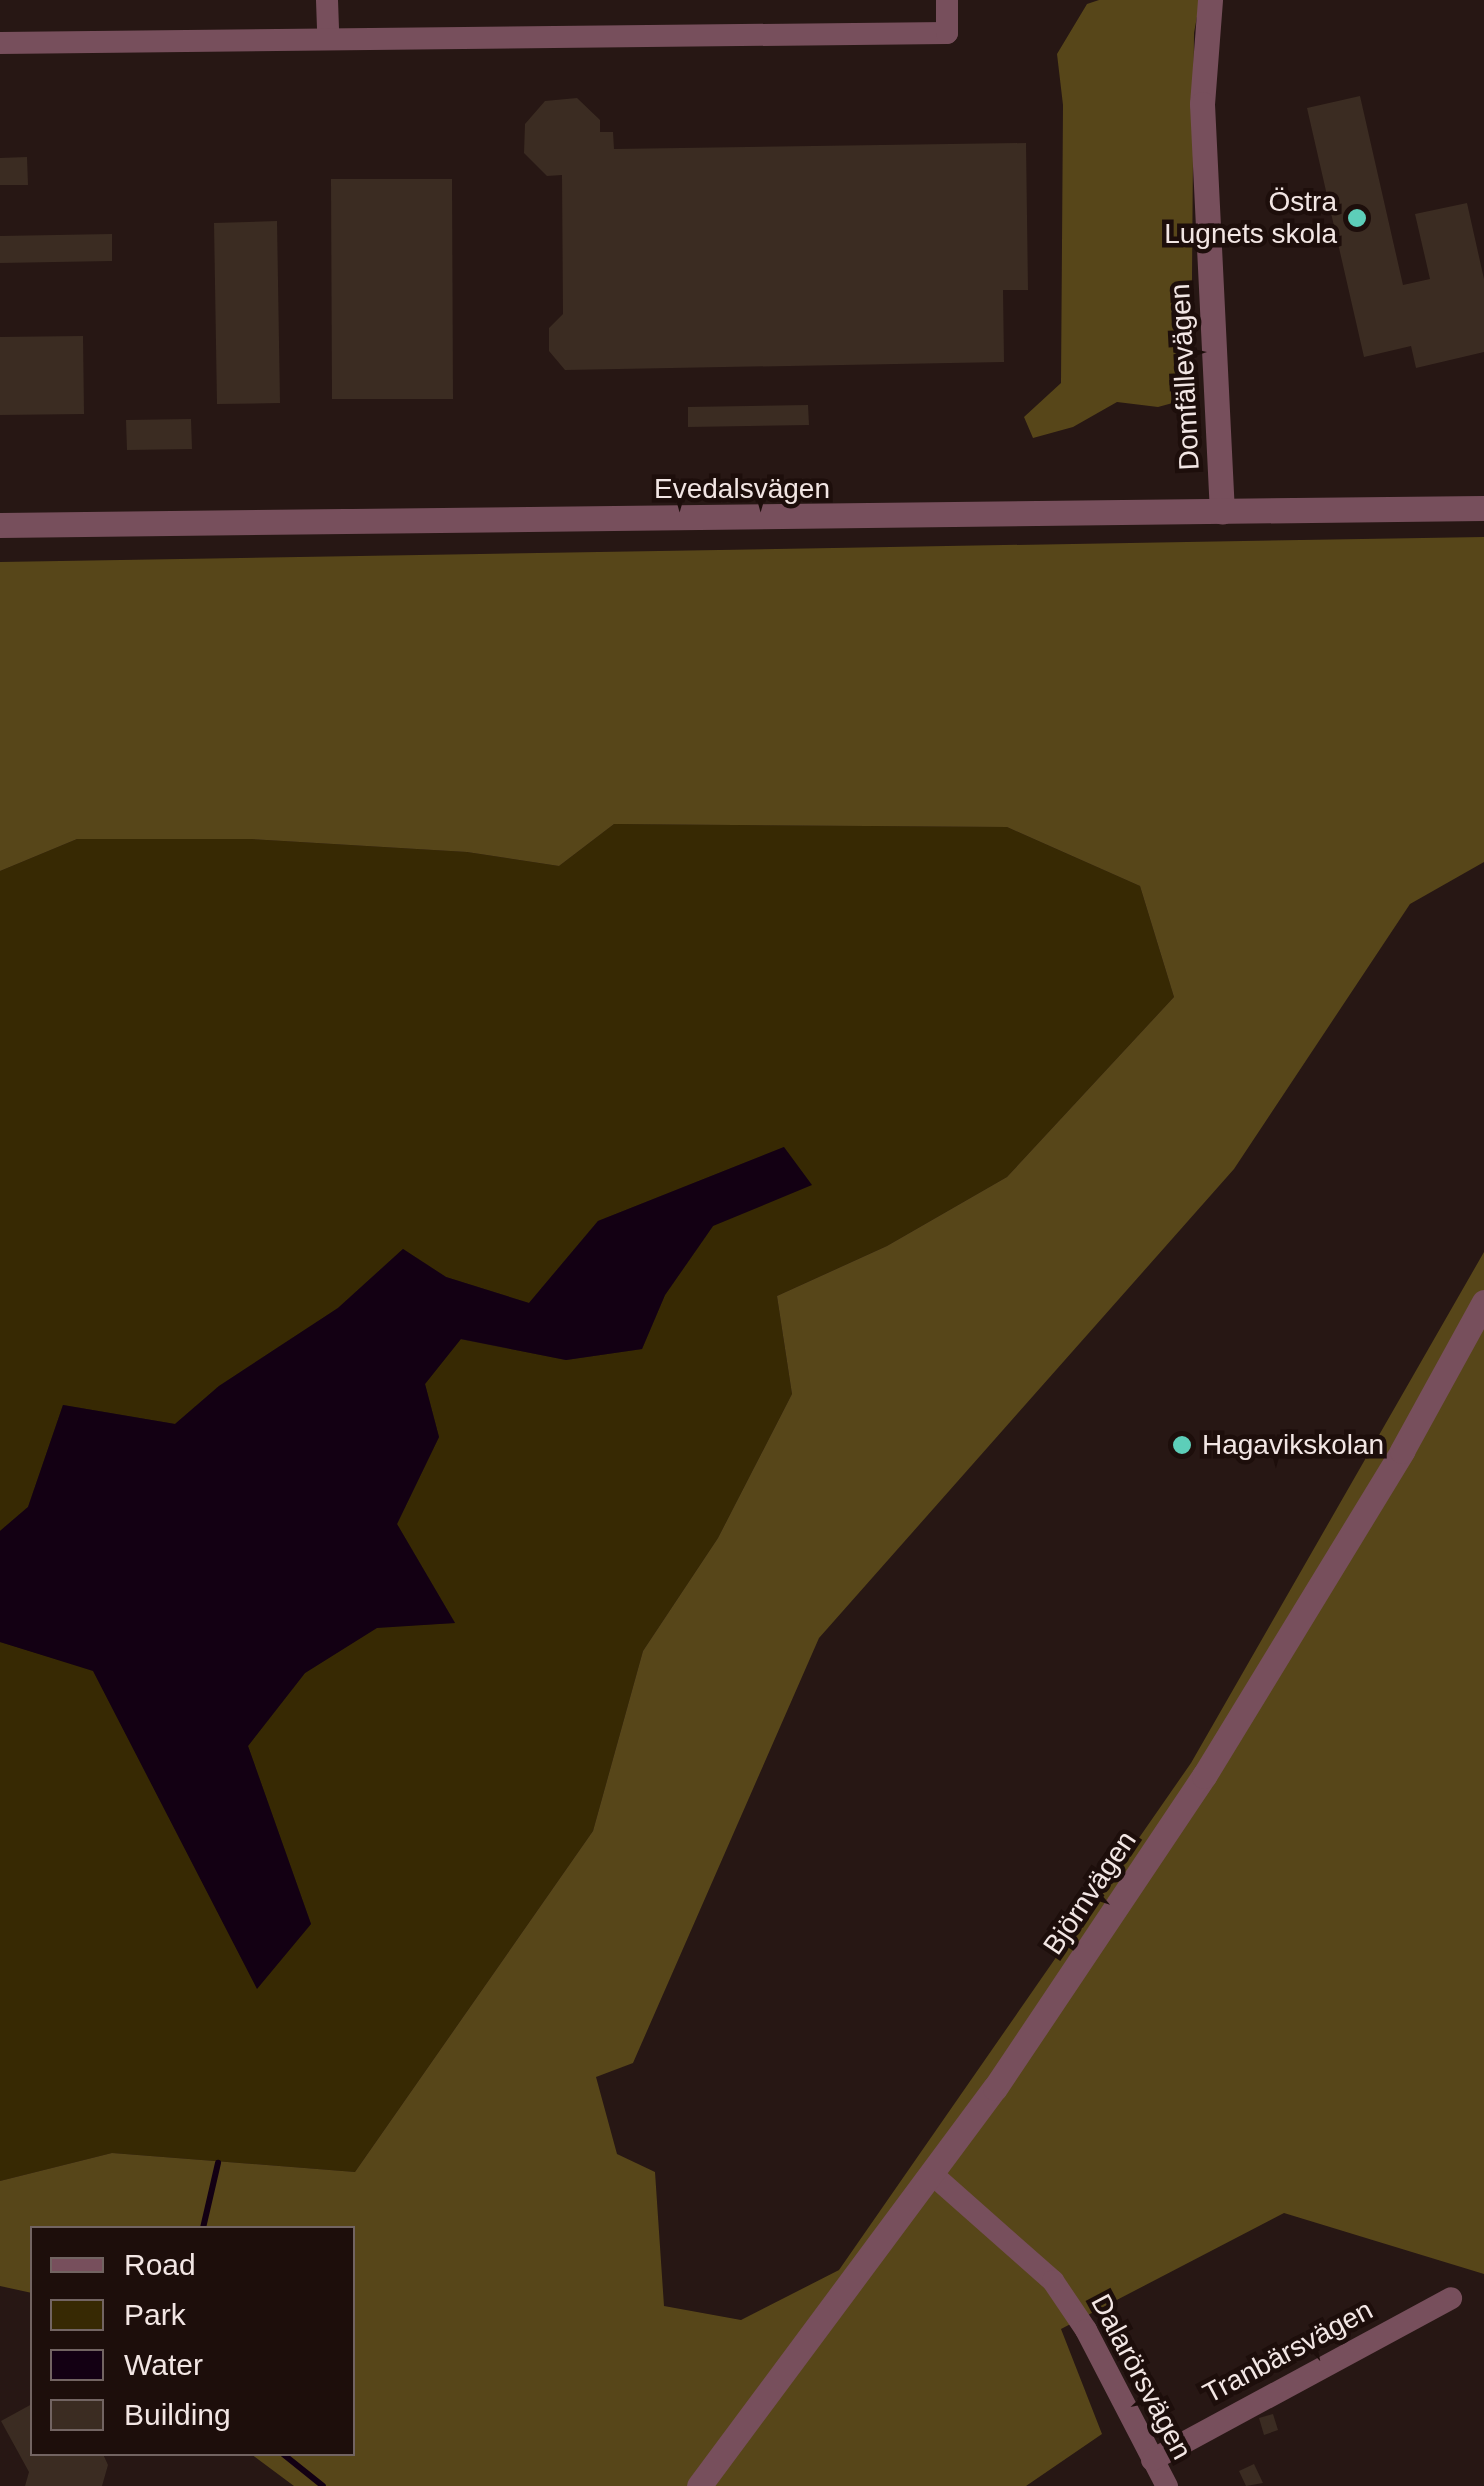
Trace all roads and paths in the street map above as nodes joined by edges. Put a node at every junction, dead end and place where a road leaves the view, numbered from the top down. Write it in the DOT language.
graph roads {
  1 [pos="327,0"];
  2 [pos="947,0"];
  3 [pos="1210,0"];
  4 [pos="328,38"];
  5 [pos="0,43"];
  6 [pos="1484,508"];
  7 [pos="1222,512"];
  8 [pos="0,525"];
  9 [pos="1484,1302"];
  10 [pos="932,2174"];
  11 [pos="1451,2298"];
  12 [pos="1152,2460"];
  13 [pos="699,2486"];
  14 [pos="1167,2486"];
  1 -- 4 [label="street"];
  2 -- 4 [label="street"];
  3 -- 7 [label="street, Domfällevägen"];
  4 -- 5 [label="street"];
  6 -- 7 [label="street, Evedalsvägen"];
  7 -- 8 [label="street, Evedalsvägen"];
  9 -- 10 [label="street, Björnvägen"];
  10 -- 12 [label="street, Dalarörsvägen"];
  10 -- 13 [label="street, Björnvägen"];
  11 -- 12 [label="street, Tranbärsvägen"];
  12 -- 14 [label="street, Dalarörsvägen"];
}
